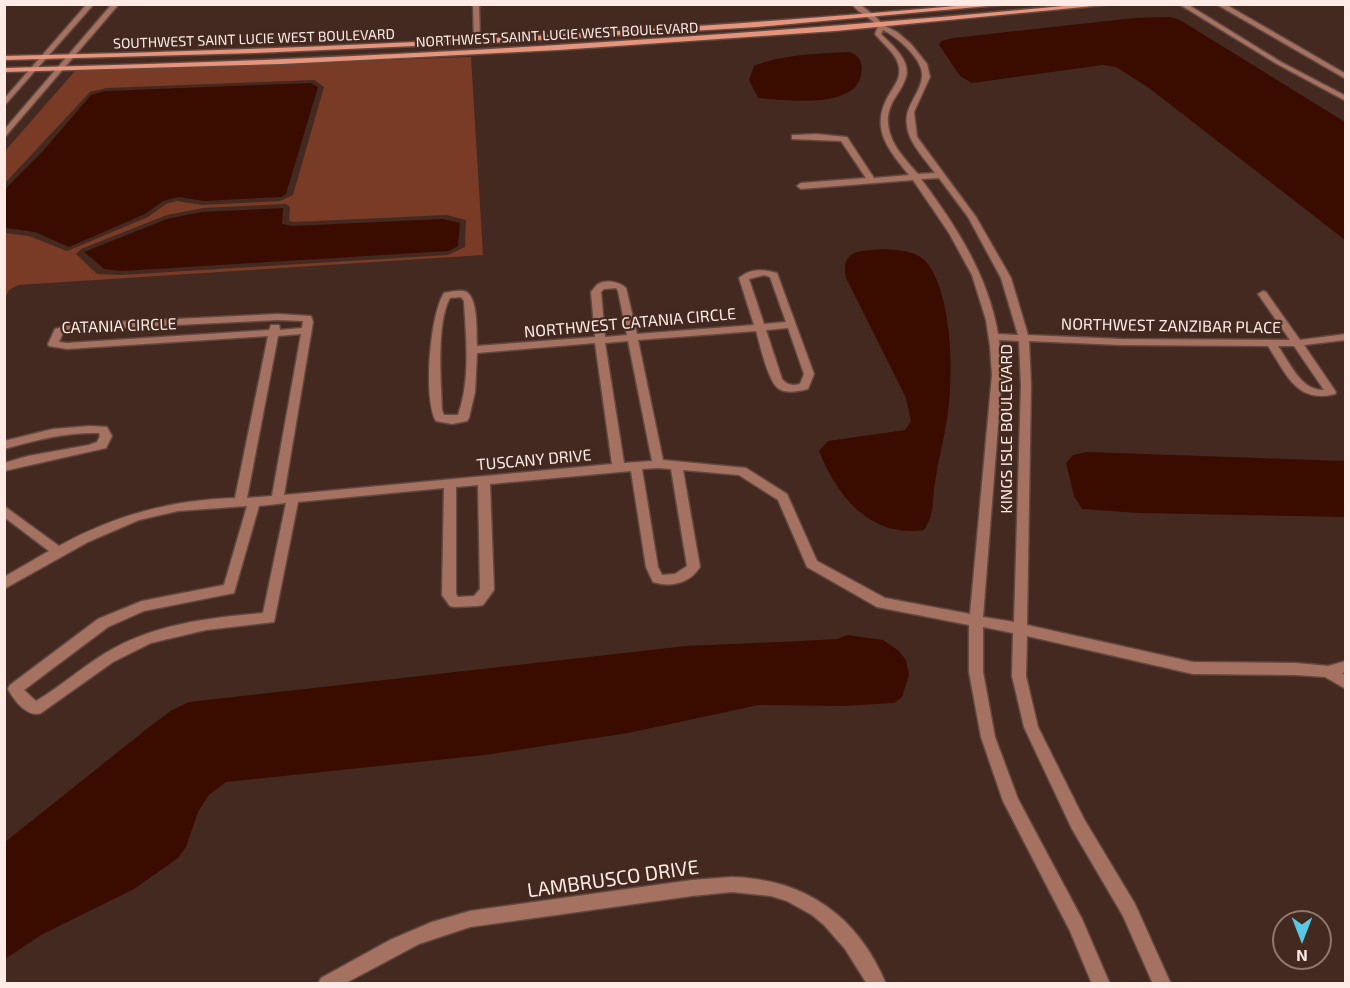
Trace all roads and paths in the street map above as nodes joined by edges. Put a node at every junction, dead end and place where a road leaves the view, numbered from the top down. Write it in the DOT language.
graph roads {
  1 [pos="92,4"];
  2 [pos="116,4"];
  3 [pos="476,4"];
  4 [pos="855,4"];
  5 [pos="869,4"];
  6 [pos="1007,4"];
  7 [pos="1111,4"];
  8 [pos="1182,4"];
  9 [pos="1219,4"];
  10 [pos="877,22"];
  11 [pos="609,35"];
  12 [pos="477,42"];
  13 [pos="490,52"];
  14 [pos="46,57"];
  15 [pos="72,57"];
  16 [pos="4,58"];
  17 [pos="310,60"];
  18 [pos="62,69"];
  19 [pos="4,70"];
  20 [pos="36,70"];
  21 [pos="1346,77"];
  22 [pos="1346,99"];
  23 [pos="4,104"];
  24 [pos="4,135"];
  25 [pos="795,137"];
  26 [pos="941,175"];
  27 [pos="916,177"];
  28 [pos="871,180"];
  29 [pos="801,186"];
  30 [pos="1263,294"];
  31 [pos="278,317"];
  32 [pos="792,326"];
  33 [pos="760,327"];
  34 [pos="306,332"];
  35 [pos="273,333"];
  36 [pos="996,337"];
  37 [pos="1346,337"];
  38 [pos="633,339"];
  39 [pos="1024,339"];
  40 [pos="600,341"];
  41 [pos="1271,343"];
  42 [pos="1298,343"];
  43 [pos="471,351"];
  44 [pos="4,445"];
  45 [pos="658,464"];
  46 [pos="676,465"];
  47 [pos="4,467"];
  48 [pos="636,467"];
  49 [pos="619,469"];
  50 [pos="484,481"];
  51 [pos="450,484"];
  52 [pos="293,499"];
  53 [pos="277,500"];
  54 [pos="247,502"];
  55 [pos="4,510"];
  56 [pos="57,551"];
  57 [pos="4,584"];
  58 [pos="976,620"];
  59 [pos="1021,629"];
  60 [pos="1346,666"];
  61 [pos="1328,672"];
  62 [pos="1346,683"];
  63 [pos="327,984"];
  64 [pos="877,984"];
  65 [pos="1101,984"];
  66 [pos="1162,984"];
  1 -- 14 [label="street"];
  2 -- 15 [label="street"];
  3 -- 12 [label="street"];
  4 -- 10 [label="street"];
  5 -- 10 [label="street"];
  6 -- 10 [label="main road, SOUTHWEST SAINT LUCIE WEST BOULEVARD"];
  7 -- 10 [label="main road, NORTHWEST SAINT LUCIE WEST BOULEVARD"];
  8 -- 22 [label="street"];
  9 -- 21 [label="street"];
  10 -- 11 [label="main road, SOUTHWEST SAINT LUCIE WEST BOULEVARD"];
  10 -- 13 [label="main road, NORTHWEST SAINT LUCIE WEST BOULEVARD"];
  10 -- 26 [label="street, KINGS ISLE BOULEVARD"];
  10 -- 27 [label="street, KINGS ISLE BOULEVARD"];
  11 -- 12 [label="main road, SOUTHWEST SAINT LUCIE WEST BOULEVARD"];
  11 -- 13 [label="main road"];
  12 -- 15 [label="main road, SOUTHWEST SAINT LUCIE WEST BOULEVARD"];
  12 -- 17 [label="main road"];
  13 -- 17 [label="main road, NORTHWEST SAINT LUCIE WEST BOULEVARD"];
  14 -- 15 [label="main road, SOUTHWEST SAINT LUCIE WEST BOULEVARD"];
  14 -- 16 [label="main road, SOUTHWEST SAINT LUCIE WEST BOULEVARD"];
  14 -- 20 [label="street"];
  15 -- 18 [label="street"];
  17 -- 18 [label="main road, NORTHWEST SAINT LUCIE WEST BOULEVARD"];
  18 -- 20 [label="main road, NORTHWEST SAINT LUCIE WEST BOULEVARD"];
  18 -- 24 [label="street"];
  19 -- 20 [label="main road, NORTHWEST SAINT LUCIE WEST BOULEVARD"];
  20 -- 23 [label="street"];
  25 -- 28 [label="street"];
  26 -- 27 [label="street"];
  26 -- 39 [label="street, KINGS ISLE BOULEVARD"];
  27 -- 28 [label="street"];
  27 -- 36 [label="street, KINGS ISLE BOULEVARD"];
  28 -- 29 [label="street"];
  30 -- 42 [label="street"];
  31 -- 34 [label="street, CATANIA CIRCLE"];
  31 -- 35 [label="street"];
  31 -- 35 [label="street, CATANIA CIRCLE"];
  32 -- 33 [label="street, NORTHWEST CATANIA CIRCLE"];
  32 -- 33 [label="street"];
  32 -- 33 [label="street"];
  33 -- 38 [label="street, NORTHWEST CATANIA CIRCLE"];
  34 -- 35 [label="street, CATANIA CIRCLE"];
  34 -- 53 [label="street"];
  35 -- 54 [label="street"];
  36 -- 39 [label="street, NORTHWEST ZANZIBAR PLACE"];
  36 -- 58 [label="street, KINGS ISLE BOULEVARD"];
  37 -- 42 [label="street, NORTHWEST ZANZIBAR PLACE"];
  38 -- 40 [label="street, NORTHWEST CATANIA CIRCLE"];
  38 -- 40 [label="street"];
  38 -- 45 [label="street"];
  39 -- 41 [label="street, NORTHWEST ZANZIBAR PLACE"];
  39 -- 59 [label="street, KINGS ISLE BOULEVARD"];
  40 -- 43 [label="street, NORTHWEST CATANIA CIRCLE"];
  40 -- 49 [label="street"];
  41 -- 42 [label="street, NORTHWEST ZANZIBAR PLACE"];
  41 -- 42 [label="street"];
  43 -- 43 [label="street"];
  44 -- 47 [label="street"];
  45 -- 46 [label="street, TUSCANY DRIVE"];
  45 -- 48 [label="street, TUSCANY DRIVE"];
  46 -- 48 [label="street"];
  46 -- 58 [label="street, TUSCANY DRIVE"];
  48 -- 49 [label="street, TUSCANY DRIVE"];
  49 -- 50 [label="street, TUSCANY DRIVE"];
  50 -- 51 [label="street, TUSCANY DRIVE"];
  50 -- 51 [label="street"];
  51 -- 52 [label="street, TUSCANY DRIVE"];
  52 -- 53 [label="street, TUSCANY DRIVE"];
  52 -- 54 [label="street"];
  53 -- 54 [label="street, TUSCANY DRIVE"];
  54 -- 56 [label="street, TUSCANY DRIVE"];
  55 -- 56 [label="street"];
  56 -- 57 [label="street, TUSCANY DRIVE"];
  58 -- 59 [label="street, TUSCANY DRIVE"];
  58 -- 65 [label="street, KINGS ISLE BOULEVARD"];
  59 -- 61 [label="street, TUSCANY DRIVE"];
  59 -- 66 [label="street, KINGS ISLE BOULEVARD"];
  60 -- 61 [label="street"];
  61 -- 62 [label="street"];
  63 -- 64 [label="street, LAMBRUSCO DRIVE"];
}
